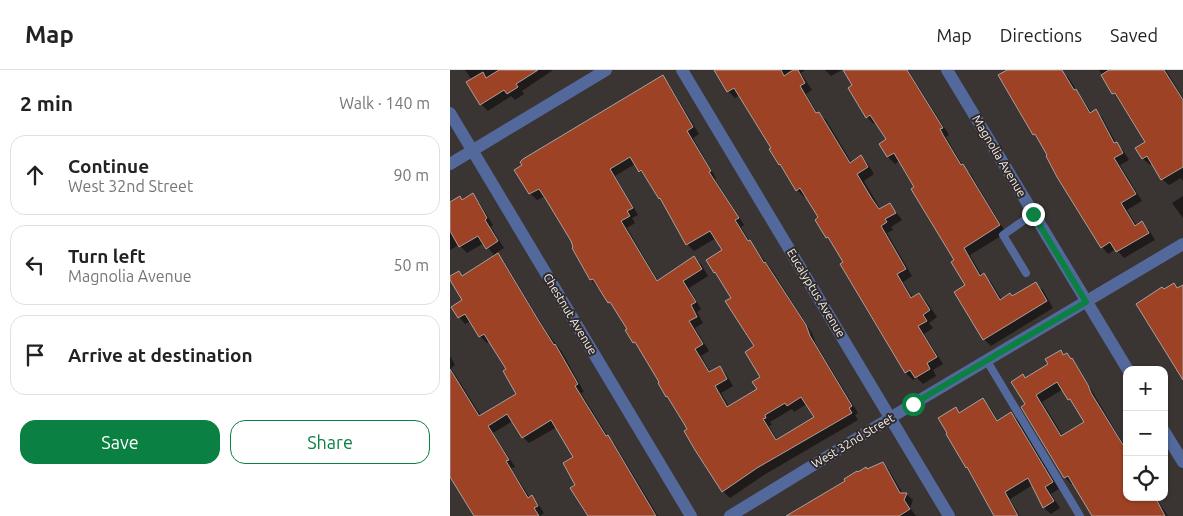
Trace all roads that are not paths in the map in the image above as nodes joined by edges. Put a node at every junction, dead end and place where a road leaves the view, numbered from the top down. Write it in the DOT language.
graph roads {
  1 [pos="606,70"];
  2 [pos="682,70"];
  3 [pos="947,70"];
  4 [pos="450,113"];
  5 [pos="472,150"];
  6 [pos="450,164"];
  7 [pos="1033,214"];
  8 [pos="1182,247"];
  9 [pos="1026,273"];
  10 [pos="1086,302"];
  11 [pos="986,361"];
  12 [pos="1126,366"];
  13 [pos="891,418"];
  14 [pos="1168,438"];
  15 [pos="1183,462"];
  16 [pos="691,516"];
  17 [pos="730,516"];
  18 [pos="950,516"];
  19 [pos="1080,516"];
  1 -- 5 [label="street"];
  2 -- 13 [label="street, Eucalyptus Avenue"];
  3 -- 7 [label="street, Magnolia Avenue"];
  4 -- 5 [label="street, Chestnut Avenue"];
  5 -- 6 [label="street"];
  5 -- 16 [label="street, Chestnut Avenue"];
  7 -- 9 [label="lane"];
  7 -- 10 [label="street, Magnolia Avenue"];
  8 -- 10 [label="street, West 32nd Street"];
  10 -- 11 [label="street, West 32nd Street"];
  10 -- 12 [label="street, Magnolia Avenue"];
  11 -- 13 [label="street, West 32nd Street"];
  11 -- 19 [label="lane"];
  13 -- 17 [label="street, West 32nd Street"];
  13 -- 18 [label="street, Eucalyptus Avenue"];
  14 -- 15 [label="street"];
}
